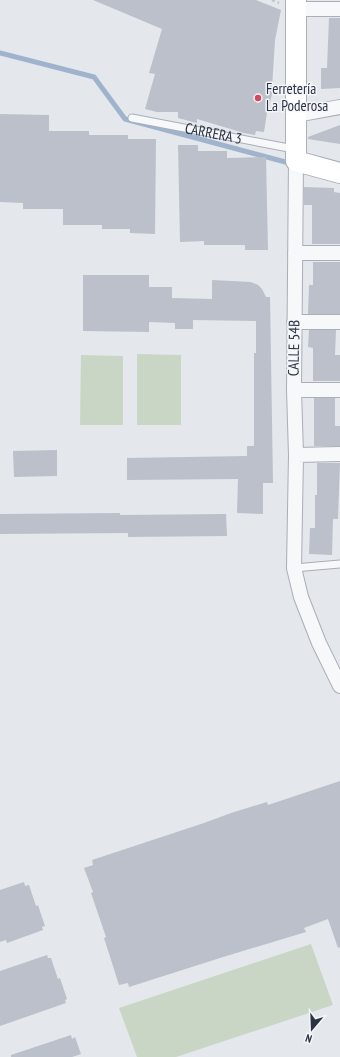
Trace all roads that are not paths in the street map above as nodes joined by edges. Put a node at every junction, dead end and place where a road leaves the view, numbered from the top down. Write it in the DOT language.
graph roads {
  1 [pos="296,5"];
  2 [pos="340,9"];
  3 [pos="340,106"];
  4 [pos="296,115"];
  5 [pos="132,118"];
  6 [pos="296,155"];
  7 [pos="340,173"];
  8 [pos="295,253"];
  9 [pos="340,253"];
  10 [pos="294,322"];
  11 [pos="340,322"];
  12 [pos="294,390"];
  13 [pos="340,390"];
  14 [pos="340,454"];
  15 [pos="296,455"];
  16 [pos="340,564"];
  17 [pos="294,568"];
  18 [pos="340,686"];
  1 -- 2 [label="street"];
  1 -- 4 [label="street, CALLE 54B"];
  3 -- 4 [label="street"];
  4 -- 6 [label="street, CALLE 54B"];
  5 -- 6 [label="lane, CARRERA 3"];
  6 -- 7 [label="street, CARRERA 3"];
  6 -- 8 [label="street, CALLE 54B"];
  8 -- 9 [label="street"];
  8 -- 10 [label="street, CALLE 54B"];
  10 -- 11 [label="street"];
  10 -- 12 [label="street, CALLE 54B"];
  12 -- 13 [label="street"];
  12 -- 15 [label="street, CALLE 54B"];
  14 -- 15 [label="street"];
  15 -- 17 [label="street, CALLE 54B"];
  16 -- 17 [label="lane"];
  17 -- 18 [label="street, CALLE 54B"];
}
